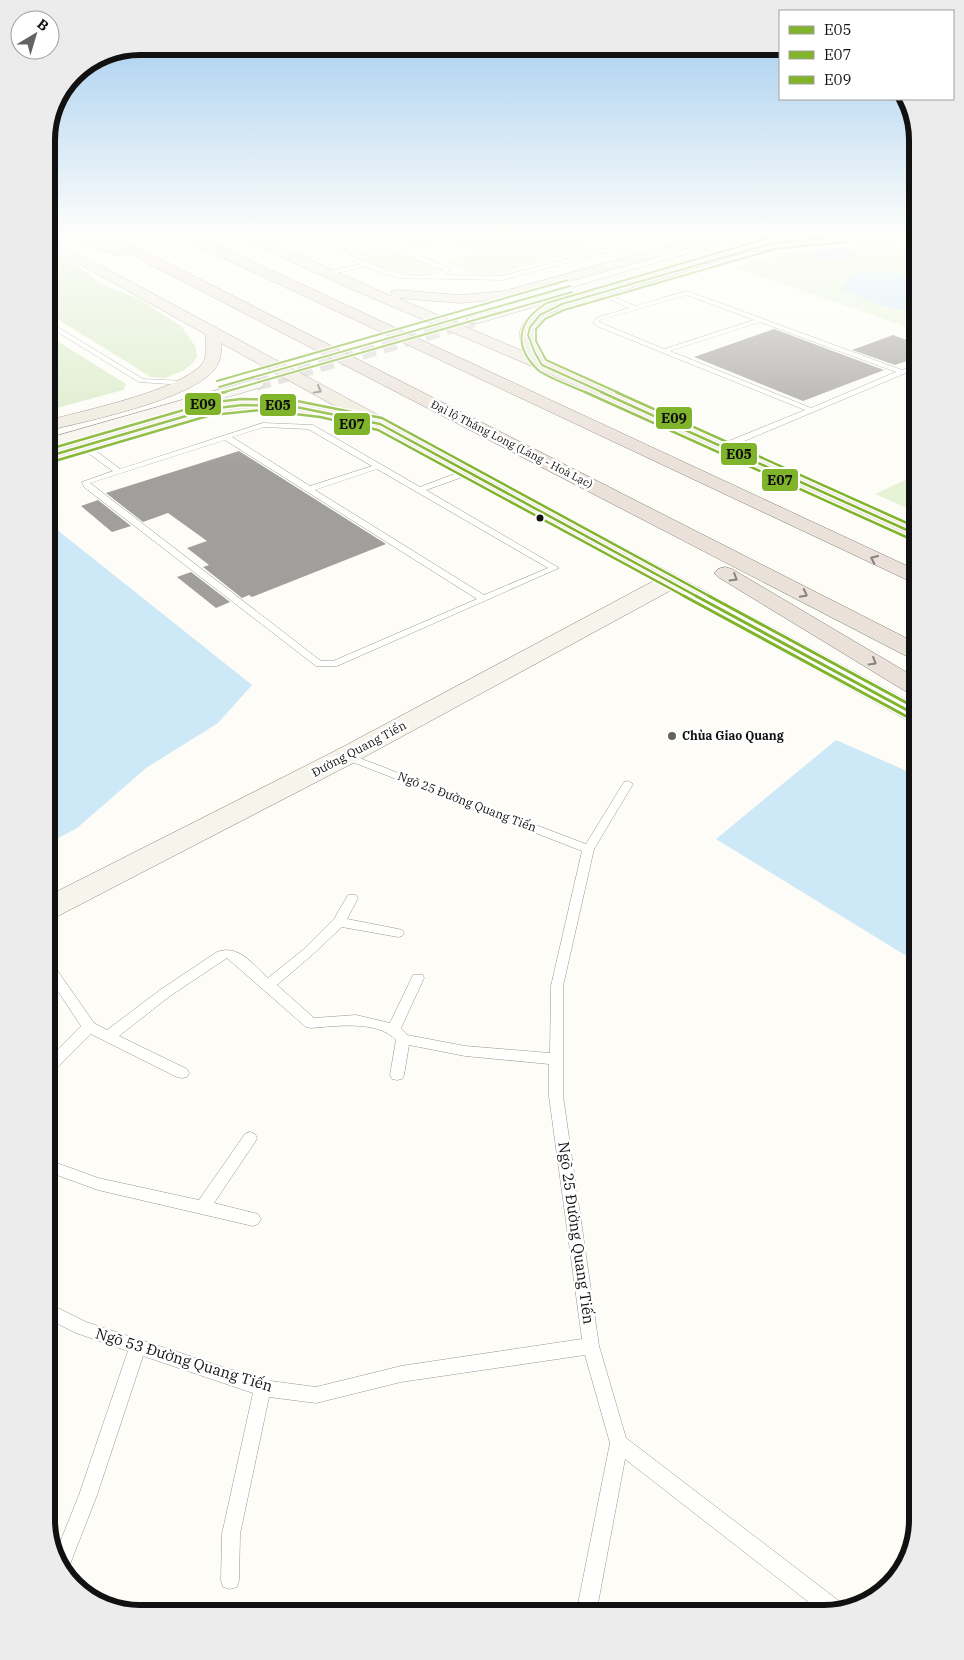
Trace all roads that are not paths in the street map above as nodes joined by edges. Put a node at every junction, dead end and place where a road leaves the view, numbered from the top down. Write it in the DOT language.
graph roads {
  1 [pos="179,313"];
  2 [pos="244,313"];
  3 [pos="258,313"];
  4 [pos="353,313"];
  5 [pos="421,313"];
  6 [pos="485,313"];
  7 [pos="486,313"];
  8 [pos="539,313"];
  9 [pos="617,313"];
  10 [pos="742,313"];
  11 [pos="760,320"];
  12 [pos="55,328"];
  13 [pos="212,332"];
  14 [pos="298,334"];
  15 [pos="664,351"];
  16 [pos="542,365"];
  17 [pos="465,366"];
  18 [pos="909,369"];
  19 [pos="372,372"];
  20 [pos="902,372"];
  21 [pos="141,381"];
  22 [pos="184,383"];
  23 [pos="145,398"];
  24 [pos="811,410"];
  25 [pos="55,423"];
  26 [pos="380,424"];
  27 [pos="55,435"];
  28 [pos="226,436"];
  29 [pos="55,442"];
  30 [pos="84,446"];
  31 [pos="722,447"];
  32 [pos="55,454"];
  33 [pos="378,466"];
  34 [pos="118,471"];
  35 [pos="468,472"];
  36 [pos="309,489"];
  37 [pos="419,490"];
  38 [pos="909,531"];
  39 [pos="909,556"];
  40 [pos="909,575"];
  41 [pos="669,582"];
  42 [pos="484,599"];
  43 [pos="909,647"];
  44 [pos="909,683"];
  45 [pos="909,710"];
  46 [pos="346,756"];
  47 [pos="628,784"];
  48 [pos="588,848"];
  49 [pos="352,898"];
  50 [pos="55,905"];
  51 [pos="339,922"];
  52 [pos="398,933"];
  53 [pos="55,977"];
  54 [pos="418,978"];
  55 [pos="267,986"];
  56 [pos="89,1028"];
  57 [pos="399,1034"];
  58 [pos="108,1037"];
  59 [pos="556,1059"];
  60 [pos="55,1061"];
  61 [pos="182,1073"];
  62 [pos="397,1075"];
  63 [pos="250,1138"];
  64 [pos="55,1168"];
  65 [pos="202,1208"];
  66 [pos="253,1219"];
  67 [pos="55,1314"];
  68 [pos="138,1346"];
  69 [pos="591,1346"];
  70 [pos="264,1388"];
  71 [pos="619,1443"];
  72 [pos="64,1556"];
  73 [pos="230,1580"];
  74 [pos="588,1605"];
  75 [pos="828,1605"];
  1 -- 13 [label="main road"];
  2 -- 14 [label="highway"];
  3 -- 14 [label="highway, Đại lộ Thăng Long (Láng - Hoà Lạc)"];
  4 -- 17 [label="highway"];
  5 -- 16 [label="main road"];
  6 -- 7 [label="street"];
  8 -- 16 [label="main road"];
  9 -- 15 [label="lane"];
  10 -- 11 [label="lane"];
  11 -- 15 [label="lane"];
  11 -- 20 [label="lane"];
  12 -- 21 [label="lane"];
  13 -- 22 [label="main road"];
  13 -- 26 [label="main road, one-way"];
  14 -- 19 [label="highway, Đại lộ Thăng Long (Láng - Hoà Lạc)"];
  15 -- 24 [label="lane"];
  16 -- 31 [label="main road"];
  17 -- 39 [label="highway"];
  40 -- 17 [label="highway, one-way"];
  18 -- 20 [label="lane"];
  19 -- 43 [label="highway, Đại lộ Thăng Long (Láng - Hoà Lạc), one-way"];
  19 -- 44 [label="highway, one-way"];
  20 -- 24 [label="lane"];
  21 -- 22 [label="lane"];
  21 -- 23 [label="lane"];
  22 -- 23 [label="main road"];
  23 -- 25 [label="main road"];
  24 -- 31 [label="lane"];
  26 -- 30 [label="main road"];
  26 -- 35 [label="main road"];
  27 -- 29 [label="street"];
  28 -- 33 [label="lane"];
  28 -- 34 [label="lane"];
  28 -- 36 [label="lane"];
  30 -- 32 [label="main road"];
  30 -- 34 [label="lane"];
  31 -- 38 [label="main road"];
  33 -- 36 [label="lane"];
  33 -- 37 [label="lane"];
  34 -- 42 [label="lane"];
  35 -- 37 [label="lane"];
  35 -- 41 [label="main road"];
  36 -- 42 [label="lane"];
  37 -- 42 [label="lane"];
  41 -- 45 [label="main road"];
  41 -- 46 [label="street, Đường Quang Tiến"];
  46 -- 48 [label="lane, Ngõ 25 Đường Quang Tiến"];
  46 -- 50 [label="street, Đường Quang Tiến"];
  47 -- 48 [label="lane, Ngõ 25 Đường Quang Tiến"];
  48 -- 59 [label="lane, Ngõ 25 Đường Quang Tiến"];
  49 -- 51 [label="lane"];
  51 -- 52 [label="lane"];
  51 -- 55 [label="lane"];
  53 -- 56 [label="lane"];
  54 -- 57 [label="lane"];
  55 -- 57 [label="lane"];
  55 -- 58 [label="lane"];
  56 -- 58 [label="lane"];
  56 -- 60 [label="lane"];
  57 -- 59 [label="lane"];
  57 -- 62 [label="lane"];
  58 -- 61 [label="lane"];
  59 -- 69 [label="lane, Ngõ 25 Đường Quang Tiến"];
  63 -- 65 [label="lane"];
  64 -- 65 [label="lane"];
  65 -- 66 [label="lane"];
  67 -- 68 [label="lane, Ngõ 53 Đường Quang Tiến"];
  68 -- 70 [label="lane, Ngõ 53 Đường Quang Tiến"];
  68 -- 72 [label="lane"];
  69 -- 70 [label="lane, Ngõ 53 Đường Quang Tiến"];
  69 -- 71 [label="lane, Ngõ 25 Đường Quang Tiến"];
  70 -- 73 [label="lane"];
  71 -- 74 [label="lane, Ngõ 25 Đường Quang Tiến"];
  71 -- 75 [label="lane"];
}
